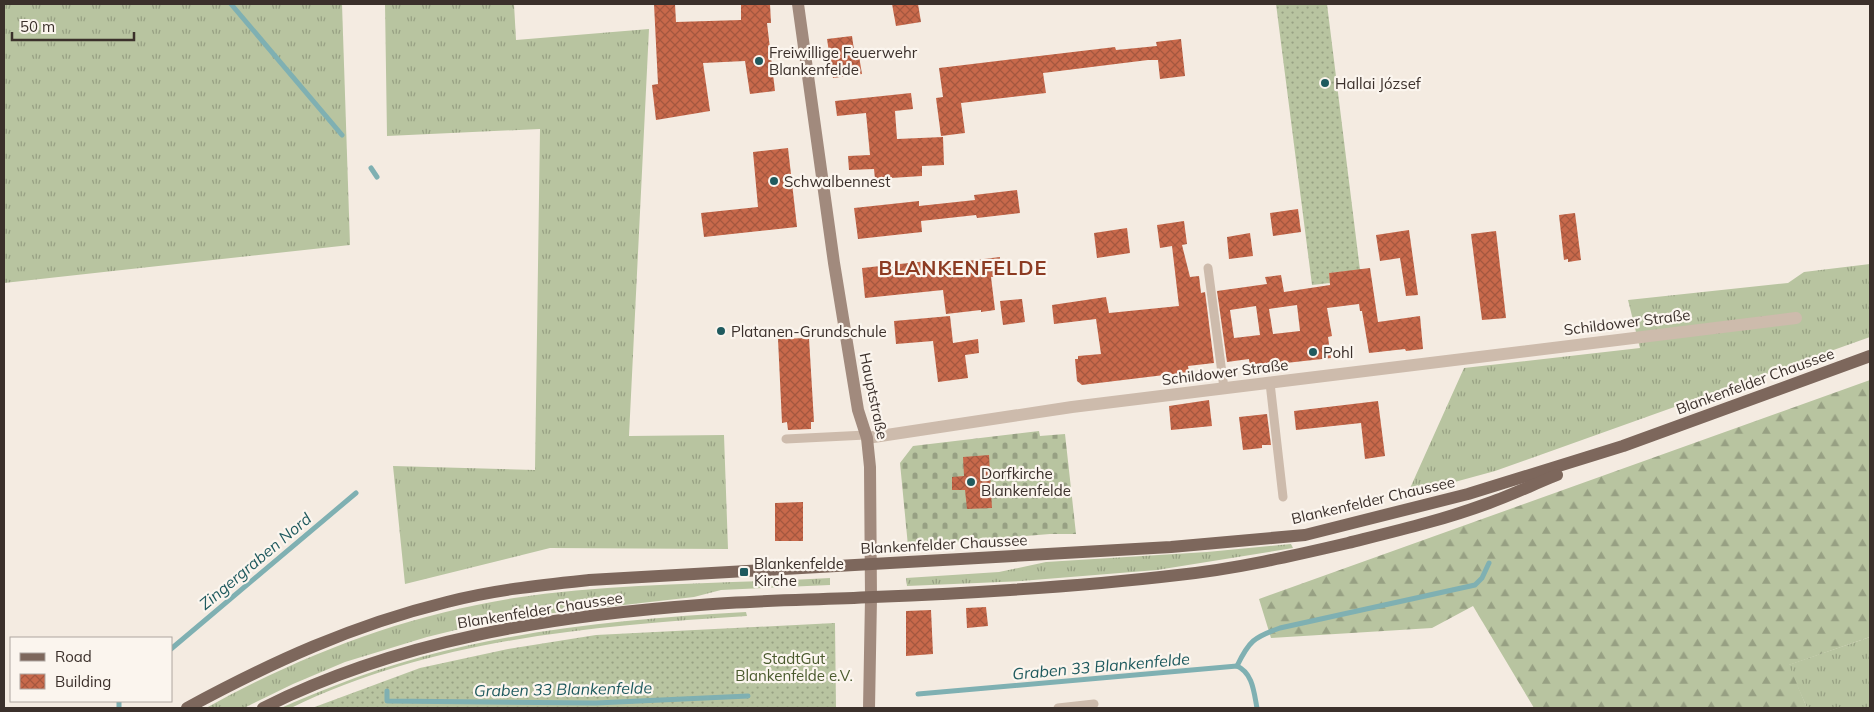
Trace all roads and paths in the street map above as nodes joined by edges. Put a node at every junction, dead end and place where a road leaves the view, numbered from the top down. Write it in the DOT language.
graph roads {
  1 [pos="798,4"];
  2 [pos="1208,268"];
  3 [pos="1796,318"];
  4 [pos="1870,356"];
  5 [pos="1270,383"];
  6 [pos="1224,388"];
  7 [pos="867,436"];
  8 [pos="786,440"];
  9 [pos="1623,446"];
  10 [pos="1283,497"];
  11 [pos="871,564"];
  12 [pos="871,598"];
  13 [pos="1094,704"];
  14 [pos="187,708"];
  15 [pos="263,708"];
  16 [pos="870,708"];
  17 [pos="1058,708"];
  1 -- 7 [label="street, Hauptstraße"];
  2 -- 6 [label="lane"];
  3 -- 5 [label="street, Schildower Straße"];
  4 -- 9 [label="main road, Blankenfelder Chaussee"];
  5 -- 6 [label="street, Schildower Straße"];
  5 -- 10 [label="lane"];
  6 -- 7 [label="street, Schildower Straße"];
  7 -- 8 [label="lane"];
  7 -- 11 [label="street, Hauptstraße"];
  9 -- 11 [label="main road, Blankenfelder Chaussee"];
  9 -- 12 [label="main road, Blankenfelder Chaussee"];
  11 -- 12 [label="street, Hauptstraße"];
  11 -- 14 [label="main road, Blankenfelder Chaussee"];
  12 -- 15 [label="main road, Blankenfelder Chaussee"];
  12 -- 16 [label="street, Hauptstraße"];
  13 -- 17 [label="lane"];
}
